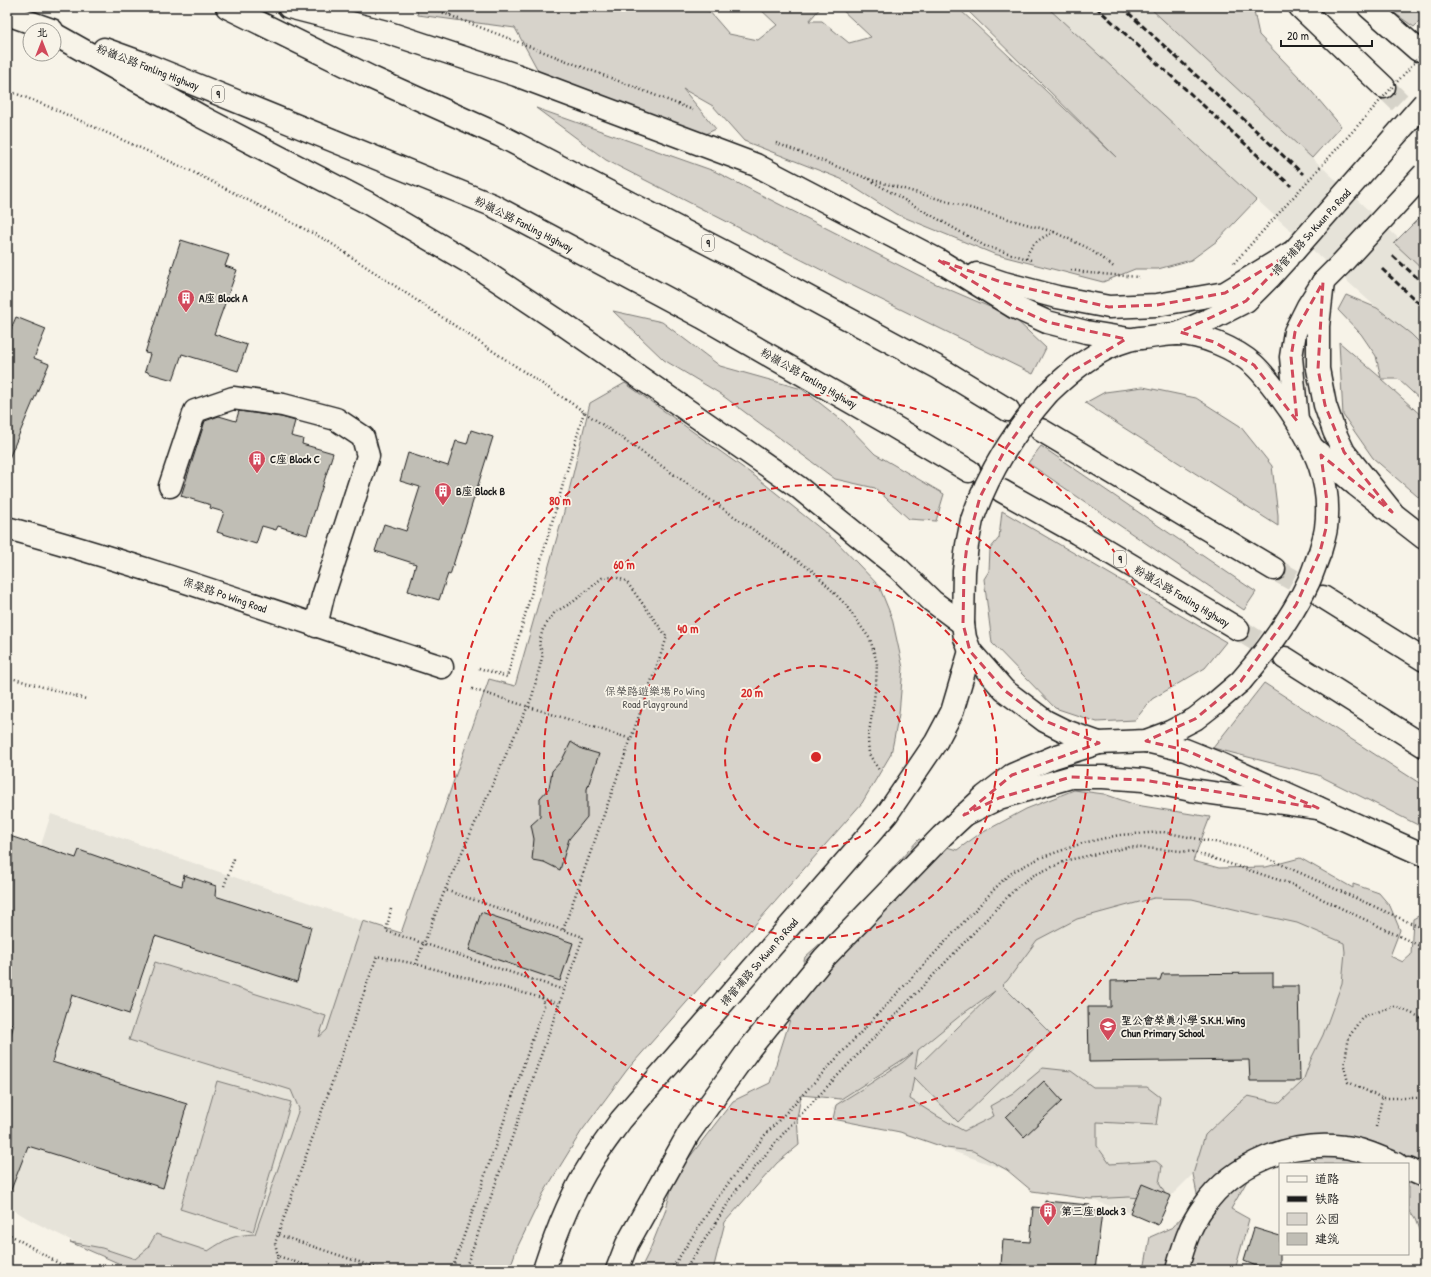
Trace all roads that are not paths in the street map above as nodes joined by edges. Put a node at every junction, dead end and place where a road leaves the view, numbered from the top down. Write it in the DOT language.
graph roads {
  1 [pos="227,7"];
  2 [pos="289,7"];
  3 [pos="1300,7"];
  4 [pos="1369,7"];
  5 [pos="7,14"];
  6 [pos="28,22"];
  7 [pos="62,35"];
  8 [pos="62,37"];
  9 [pos="1421,51"];
  10 [pos="1384,87"];
  11 [pos="1424,103"];
  12 [pos="1424,174"];
  13 [pos="1294,251"];
  14 [pos="938,260"];
  15 [pos="1323,282"];
  16 [pos="1177,334"];
  17 [pos="1130,339"];
  18 [pos="1008,410"];
  19 [pos="1297,421"];
  20 [pos="1041,430"];
  21 [pos="1314,449"];
  22 [pos="969,471"];
  23 [pos="170,486"];
  24 [pos="1002,491"];
  25 [pos="1392,512"];
  26 [pos="7,528"];
  27 [pos="1424,538"];
  28 [pos="1274,569"];
  29 [pos="1323,597"];
  30 [pos="963,624"];
  31 [pos="316,626"];
  32 [pos="1238,629"];
  33 [pos="970,651"];
  34 [pos="1285,658"];
  35 [pos="1424,660"];
  36 [pos="442,667"];
  37 [pos="1146,741"];
  38 [pos="1099,743"];
  39 [pos="1424,746"];
  40 [pos="1318,808"];
  41 [pos="964,815"];
  42 [pos="1424,855"];
  43 [pos="1393,1163"];
  44 [pos="1409,1169"];
  45 [pos="1424,1176"];
  46 [pos="544,1270"];
  47 [pos="617,1270"];
  48 [pos="1177,1270"];
  1 -- 18 [label="main road, 9"];
  2 -- 14 [label="main road"];
  3 -- 10 [label="main road"];
  4 -- 9 [label="main road"];
  5 -- 6 [label="main road, 粉嶺公路 Fanling Highway / 9"];
  7 -- 22 [label="main road, 粉嶺公路 Fanling Highway / 9"];
  8 -- 30 [label="main road"];
  11 -- 13 [label="main road, 掃管埔路 So Kwun Po Road, bridge"];
  12 -- 15 [label="main road, bridge"];
  13 -- 14 [label="main road"];
  13 -- 16 [label="main road, 掃管埔路 So Kwun Po Road"];
  14 -- 17 [label="main road"];
  15 -- 19 [label="main road"];
  15 -- 25 [label="main road"];
  16 -- 17 [label="main road"];
  16 -- 19 [label="main road"];
  17 -- 30 [label="main road, bridge"];
  19 -- 21 [label="main road"];
  20 -- 28 [label="main road"];
  21 -- 25 [label="main road"];
  21 -- 37 [label="main road, bridge"];
  23 -- 31 [label="main road"];
  24 -- 32 [label="main road, 粉嶺公路 Fanling Highway / 9"];
  25 -- 27 [label="main road"];
  26 -- 31 [label="main road, 保榮路 Po Wing Road"];
  29 -- 35 [label="main road"];
  30 -- 33 [label="main road"];
  31 -- 36 [label="main road, 保榮路 Po Wing Road"];
  33 -- 38 [label="main road"];
  33 -- 46 [label="main road, 掃管埔路 So Kwun Po Road"];
  34 -- 39 [label="main road"];
  37 -- 38 [label="main road"];
  37 -- 40 [label="main road"];
  38 -- 41 [label="main road"];
  40 -- 41 [label="main road"];
  40 -- 42 [label="main road"];
  41 -- 47 [label="main road"];
  43 -- 48 [label="main road"];
  44 -- 45 [label="main road"];
}
